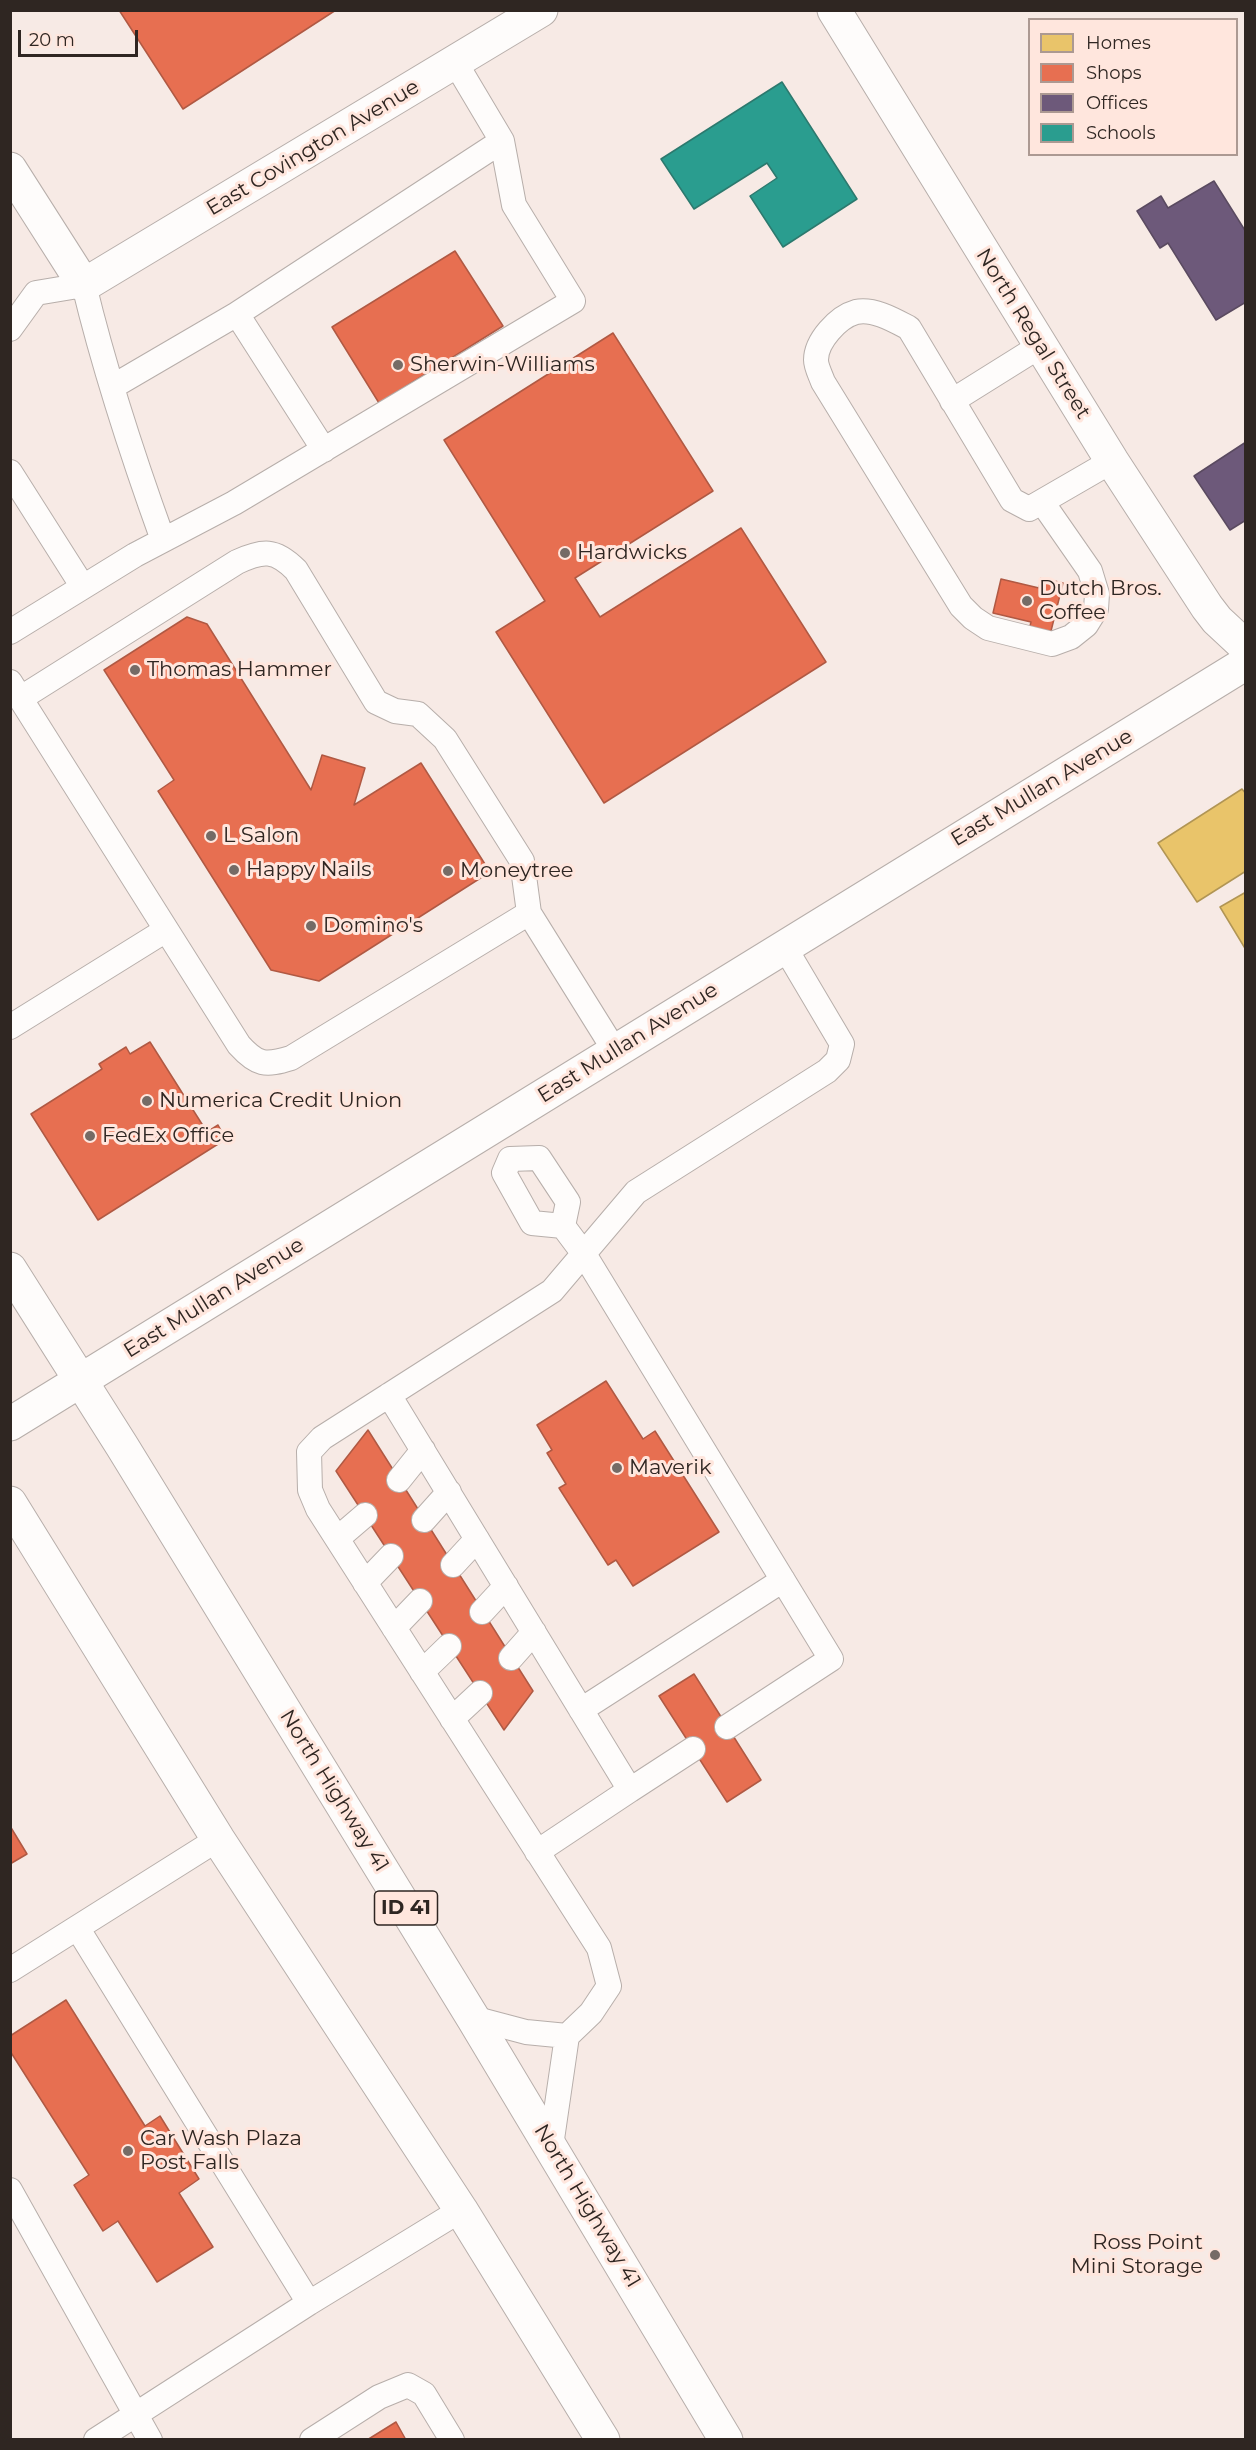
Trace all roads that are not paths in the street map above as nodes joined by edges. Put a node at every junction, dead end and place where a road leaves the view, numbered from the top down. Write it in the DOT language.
graph roads {
  1 [pos="541,10"];
  2 [pos="834,10"];
  3 [pos="455,62"];
  4 [pos="502,141"];
  5 [pos="10,169"];
  6 [pos="84,285"];
  7 [pos="237,314"];
  8 [pos="10,328"];
  9 [pos="1040,346"];
  10 [pos="112,387"];
  11 [pos="952,401"];
  12 [pos="324,450"];
  13 [pos="1112,461"];
  14 [pos="10,472"];
  15 [pos="1042,501"];
  16 [pos="163,540"];
  17 [pos="84,587"];
  18 [pos="10,632"];
  19 [pos="1245,647"];
  20 [pos="1245,663"];
  21 [pos="16,690"];
  22 [pos="528,913"];
  23 [pos="166,930"];
  24 [pos="784,946"];
  25 [pos="10,1027"];
  26 [pos="615,1051"];
  27 [pos="490,1128"];
  28 [pos="510,1159"];
  29 [pos="563,1226"];
  30 [pos="584,1254"];
  31 [pos="10,1269"];
  32 [pos="79,1381"];
  33 [pos="389,1395"];
  34 [pos="10,1424"];
  35 [pos="423,1450"];
  36 [pos="399,1480"];
  37 [pos="448,1492"];
  38 [pos="10,1503"];
  39 [pos="365,1515"];
  40 [pos="424,1520"];
  41 [pos="337,1539"];
  42 [pos="477,1539"];
  43 [pos="391,1556"];
  44 [pos="453,1565"];
  45 [pos="783,1580"];
  46 [pos="365,1583"];
  47 [pos="506,1586"];
  48 [pos="420,1601"];
  49 [pos="482,1612"];
  50 [pos="394,1628"];
  51 [pos="534,1632"];
  52 [pos="449,1646"];
  53 [pos="511,1658"];
  54 [pos="422,1672"];
  55 [pos="480,1693"];
  56 [pos="581,1710"];
  57 [pos="452,1719"];
  58 [pos="727,1727"];
  59 [pos="693,1749"];
  60 [pos="630,1790"];
  61 [pos="218,1839"];
  62 [pos="537,1852"];
  63 [pos="78,1929"];
  64 [pos="10,1970"];
  65 [pos="473,2018"];
  66 [pos="567,2036"];
  67 [pos="551,2146"];
  68 [pos="10,2190"];
  69 [pos="461,2210"];
  70 [pos="309,2303"];
  71 [pos="136,2415"];
  72 [pos="96,2439"];
  73 [pos="150,2439"];
  74 [pos="312,2439"];
  75 [pos="452,2439"];
  76 [pos="603,2439"];
  77 [pos="726,2439"];
  1 -- 3 [label="main road, East Covington Avenue"];
  2 -- 9 [label="main road, North Regal Street"];
  3 -- 4 [label="lane"];
  3 -- 6 [label="main road, East Covington Avenue"];
  4 -- 7 [label="lane"];
  4 -- 12 [label="lane"];
  5 -- 6 [label="main road"];
  6 -- 8 [label="lane"];
  6 -- 10 [label="lane"];
  7 -- 10 [label="lane"];
  7 -- 12 [label="lane"];
  9 -- 11 [label="lane"];
  9 -- 13 [label="main road, North Regal Street"];
  10 -- 16 [label="lane"];
  11 -- 15 [label="lane"];
  11 -- 15 [label="lane"];
  12 -- 16 [label="lane"];
  13 -- 15 [label="lane"];
  13 -- 19 [label="main road, North Regal Street"];
  14 -- 17 [label="lane"];
  16 -- 17 [label="lane"];
  17 -- 18 [label="lane"];
  20 -- 24 [label="main road, East Mullan Avenue"];
  21 -- 22 [label="lane"];
  21 -- 23 [label="lane"];
  22 -- 23 [label="lane"];
  22 -- 26 [label="lane"];
  23 -- 25 [label="lane"];
  24 -- 26 [label="main road, East Mullan Avenue"];
  24 -- 30 [label="lane"];
  26 -- 27 [label="main road, East Mullan Avenue"];
  27 -- 28 [label="lane"];
  27 -- 32 [label="main road, East Mullan Avenue"];
  28 -- 29 [label="lane"];
  28 -- 29 [label="lane"];
  29 -- 30 [label="lane"];
  30 -- 33 [label="lane"];
  30 -- 45 [label="lane"];
  31 -- 32 [label="main road, North Highway 41 / ID 41"];
  32 -- 34 [label="main road, East Mullan Avenue"];
  32 -- 65 [label="main road, North Highway 41 / ID 41"];
  33 -- 35 [label="lane"];
  33 -- 41 [label="lane"];
  35 -- 36 [label="lane"];
  35 -- 37 [label="lane"];
  37 -- 40 [label="lane"];
  37 -- 42 [label="lane"];
  38 -- 61 [label="main road"];
  39 -- 41 [label="lane"];
  41 -- 46 [label="lane"];
  42 -- 44 [label="lane"];
  42 -- 47 [label="lane"];
  43 -- 46 [label="lane"];
  45 -- 56 [label="lane"];
  45 -- 58 [label="lane"];
  46 -- 50 [label="lane"];
  47 -- 49 [label="lane"];
  47 -- 51 [label="lane"];
  48 -- 50 [label="lane"];
  50 -- 54 [label="lane"];
  51 -- 53 [label="lane"];
  51 -- 56 [label="lane"];
  52 -- 54 [label="lane"];
  54 -- 57 [label="lane"];
  55 -- 57 [label="lane"];
  56 -- 60 [label="lane"];
  57 -- 62 [label="lane"];
  59 -- 60 [label="lane"];
  60 -- 62 [label="lane"];
  61 -- 63 [label="lane"];
  61 -- 69 [label="main road"];
  62 -- 66 [label="lane"];
  63 -- 64 [label="lane"];
  63 -- 70 [label="lane"];
  65 -- 66 [label="lane"];
  65 -- 67 [label="main road, North Highway 41 / ID 41"];
  66 -- 67 [label="lane"];
  67 -- 77 [label="main road, North Highway 41 / ID 41"];
  68 -- 71 [label="lane"];
  69 -- 70 [label="lane"];
  69 -- 76 [label="main road"];
  70 -- 71 [label="lane"];
  71 -- 72 [label="lane"];
  71 -- 73 [label="lane"];
  74 -- 75 [label="lane"];
}
